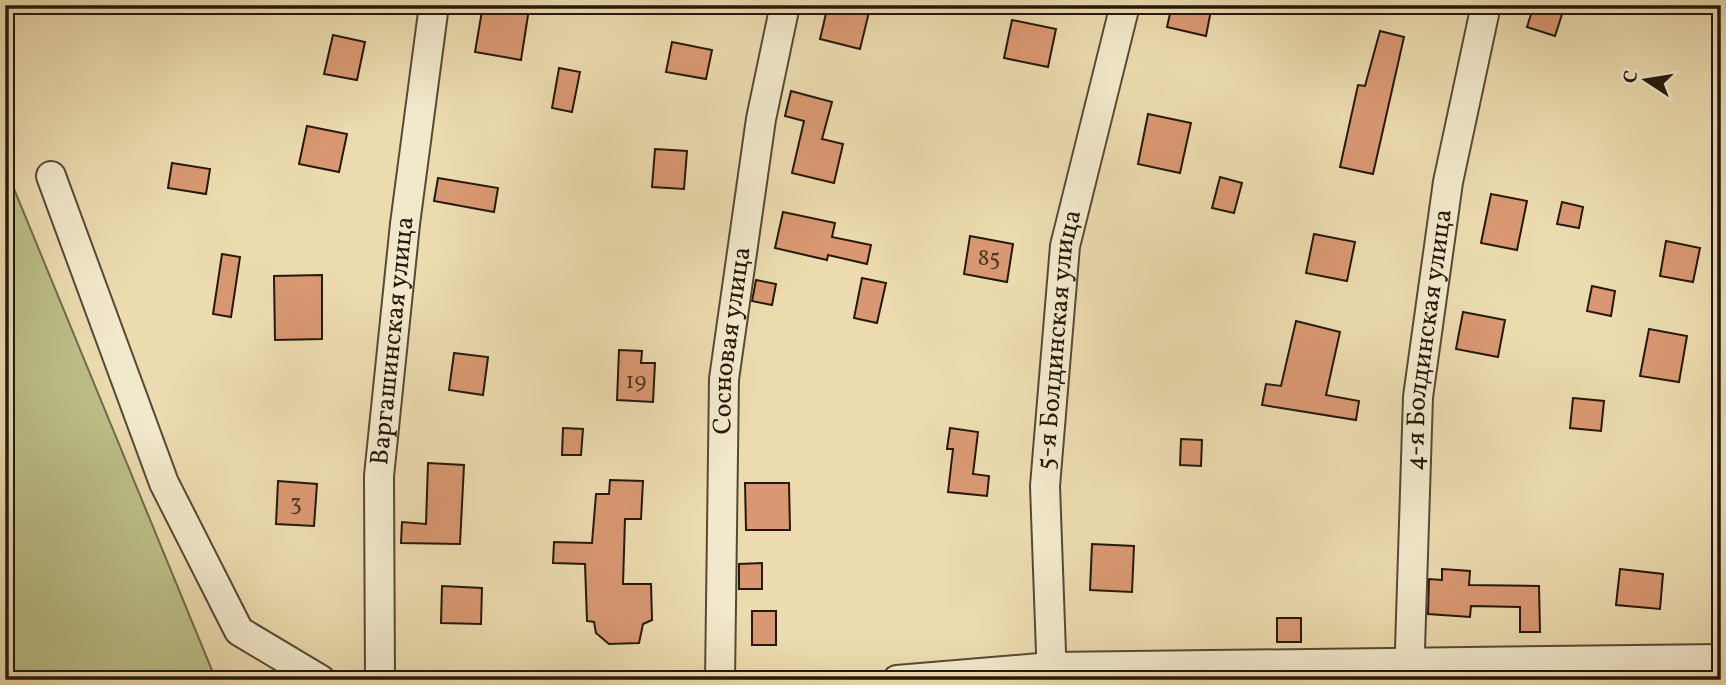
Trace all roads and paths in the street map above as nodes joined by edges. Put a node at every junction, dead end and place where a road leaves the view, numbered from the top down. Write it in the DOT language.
graph roads {
  1 [pos="434,5"];
  2 [pos="785,5"];
  3 [pos="1125,5"];
  4 [pos="1486,5"];
  5 [pos="51,176"];
  6 [pos="1721,659"];
  7 [pos="1409,671"];
  8 [pos="1051,674"];
  9 [pos="321,680"];
  10 [pos="380,680"];
  11 [pos="720,680"];
  12 [pos="897,680"];
  1 -- 10 [label="street, Варгашинская улица"];
  2 -- 11 [label="street, Сосновая улица"];
  3 -- 8 [label="street, 5-я Болдинская улица"];
  4 -- 7 [label="street, 4-я Болдинская улица"];
  5 -- 9 [label="street"];
  6 -- 7 [label="street"];
  7 -- 8 [label="street"];
  8 -- 12 [label="street"];
}
